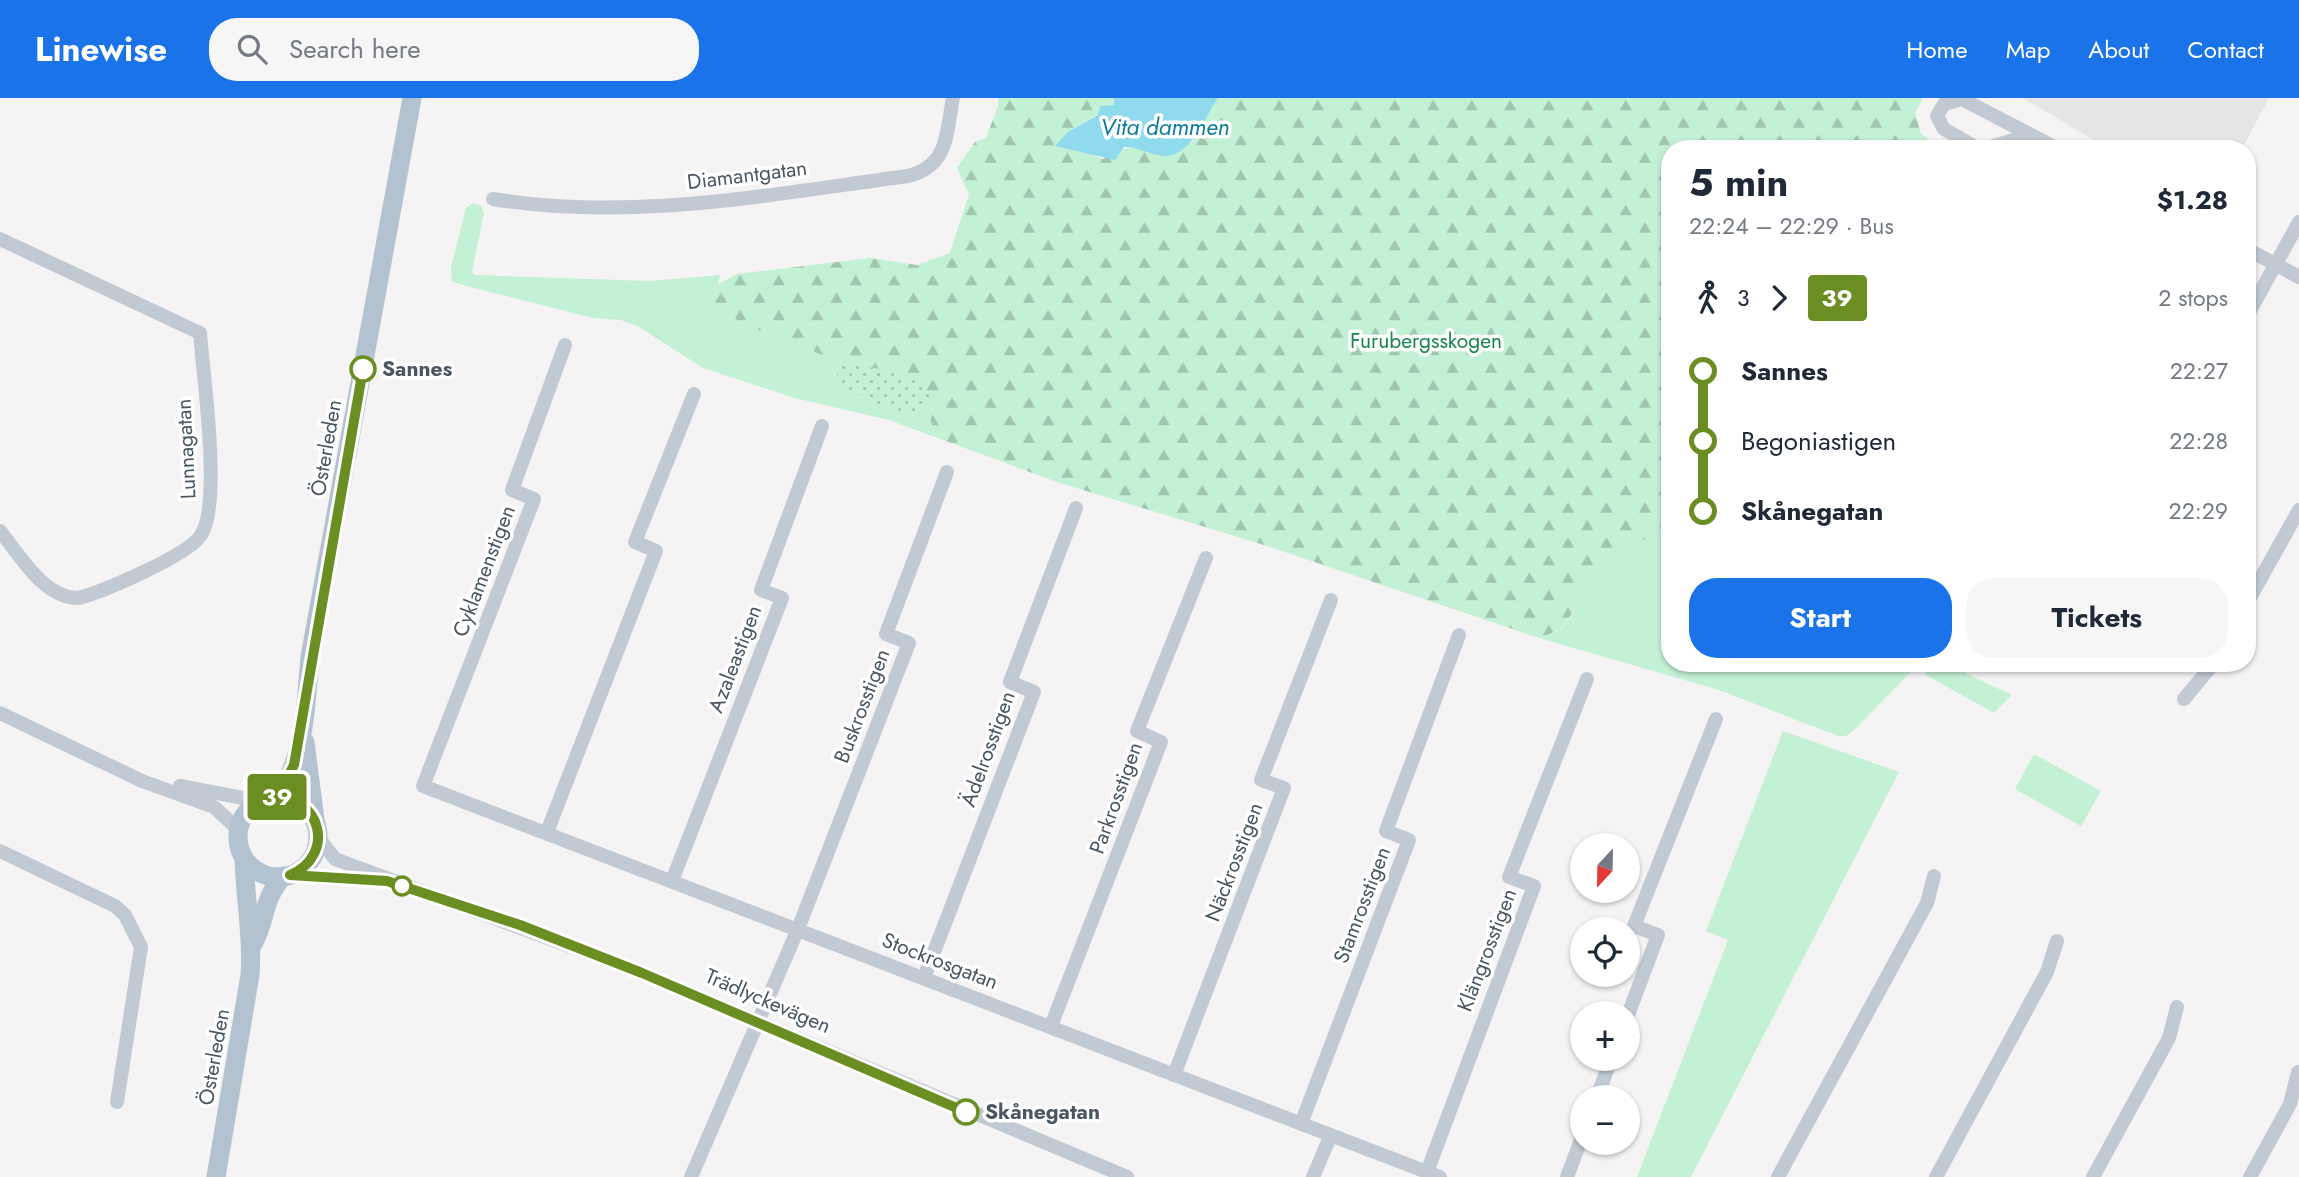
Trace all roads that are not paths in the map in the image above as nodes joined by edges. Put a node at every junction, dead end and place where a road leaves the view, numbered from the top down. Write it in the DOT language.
graph roads {
  1 [pos="412,98"];
  2 [pos="953,98"];
  3 [pos="2031,135"];
  4 [pos="1964,140"];
  5 [pos="2013,140"];
  6 [pos="2041,140"];
  7 [pos="493,198"];
  8 [pos="2299,222"];
  9 [pos="0,239"];
  10 [pos="2256,254"];
  11 [pos="2276,264"];
  12 [pos="2299,278"];
  13 [pos="2256,300"];
  14 [pos="565,345"];
  15 [pos="694,394"];
  16 [pos="821,426"];
  17 [pos="947,472"];
  18 [pos="1076,508"];
  19 [pos="2299,510"];
  20 [pos="0,531"];
  21 [pos="1206,558"];
  22 [pos="2256,587"];
  23 [pos="1331,600"];
  24 [pos="1459,635"];
  25 [pos="2206,672"];
  26 [pos="1587,679"];
  27 [pos="2184,699"];
  28 [pos="0,713"];
  29 [pos="1716,719"];
  30 [pos="303,724"];
  31 [pos="118,769"];
  32 [pos="424,786"];
  33 [pos="265,799"];
  34 [pos="239,830"];
  35 [pos="317,830"];
  36 [pos="547,832"];
  37 [pos="0,851"];
  38 [pos="244,858"];
  39 [pos="286,876"];
  40 [pos="1934,876"];
  41 [pos="387,881"];
  42 [pos="672,881"];
  43 [pos="798,929"];
  44 [pos="2057,941"];
  45 [pos="252,945"];
  46 [pos="924,978"];
  47 [pos="1633,1001"];
  48 [pos="2178,1007"];
  49 [pos="756,1021"];
  50 [pos="1051,1026"];
  51 [pos="2298,1072"];
  52 [pos="1174,1075"];
  53 [pos="117,1102"];
  54 [pos="1301,1124"];
  55 [pos="1330,1137"];
  56 [pos="1575,1155"];
  57 [pos="1433,1174"];
  58 [pos="216,1177"];
  59 [pos="691,1177"];
  60 [pos="1127,1177"];
  61 [pos="1313,1177"];
  62 [pos="1567,1177"];
  63 [pos="1779,1177"];
  64 [pos="1936,1177"];
  65 [pos="2093,1177"];
  66 [pos="2250,1177"];
  1 -- 30 [label="main road, Österleden"];
  2 -- 7 [label="street, Diamantgatan"];
  3 -- 4 [label="street"];
  3 -- 5 [label="street"];
  3 -- 6 [label="street"];
  8 -- 11 [label="street"];
  9 -- 20 [label="street, Lunnagatan"];
  10 -- 11 [label="street"];
  11 -- 12 [label="street"];
  11 -- 13 [label="street"];
  14 -- 32 [label="street, Cyklamenstigen"];
  15 -- 36 [label="street"];
  16 -- 42 [label="street, Azaleastigen"];
  17 -- 43 [label="street, Buskrosstigen"];
  18 -- 46 [label="street, Ädelrosstigen"];
  19 -- 22 [label="street"];
  21 -- 50 [label="street, Parkrosstigen"];
  23 -- 52 [label="street, Näckrosstigen"];
  24 -- 54 [label="street, Stamrosstigen"];
  25 -- 27 [label="street"];
  26 -- 57 [label="street, Klängrosstigen"];
  28 -- 31 [label="street, Trädlyckevägen"];
  29 -- 47 [label="street"];
  30 -- 33 [label="main road, Österleden"];
  30 -- 35 [label="main road, Österleden"];
  31 -- 33 [label="street, Trädlyckevägen"];
  31 -- 34 [label="street, Trädlyckevägen"];
  32 -- 36 [label="street, Stockrosgatan"];
  33 -- 34 [label="main road"];
  33 -- 35 [label="main road, Trädlyckevägen"];
  34 -- 38 [label="main road"];
  35 -- 39 [label="main road"];
  35 -- 41 [label="street, Trädlyckevägen"];
  36 -- 42 [label="street, Stockrosgatan"];
  37 -- 53 [label="street"];
  38 -- 39 [label="main road, Trädlyckevägen"];
  38 -- 45 [label="main road, Österleden"];
  39 -- 41 [label="street, Trädlyckevägen"];
  39 -- 45 [label="main road, Österleden"];
  40 -- 63 [label="street"];
  41 -- 49 [label="street, Trädlyckevägen"];
  42 -- 43 [label="street, Stockrosgatan"];
  43 -- 46 [label="street, Stockrosgatan"];
  43 -- 49 [label="street"];
  44 -- 64 [label="street"];
  45 -- 58 [label="main road, Österleden"];
  46 -- 50 [label="street, Stockrosgatan"];
  48 -- 65 [label="street"];
  49 -- 59 [label="street"];
  49 -- 60 [label="street, Trädlyckevägen"];
  50 -- 52 [label="street, Stockrosgatan"];
  51 -- 66 [label="street"];
  52 -- 54 [label="street, Stockrosgatan"];
  54 -- 55 [label="street, Stockrosgatan"];
  55 -- 57 [label="street, Stockrosgatan"];
  55 -- 61 [label="street"];
  56 -- 62 [label="street"];
}
